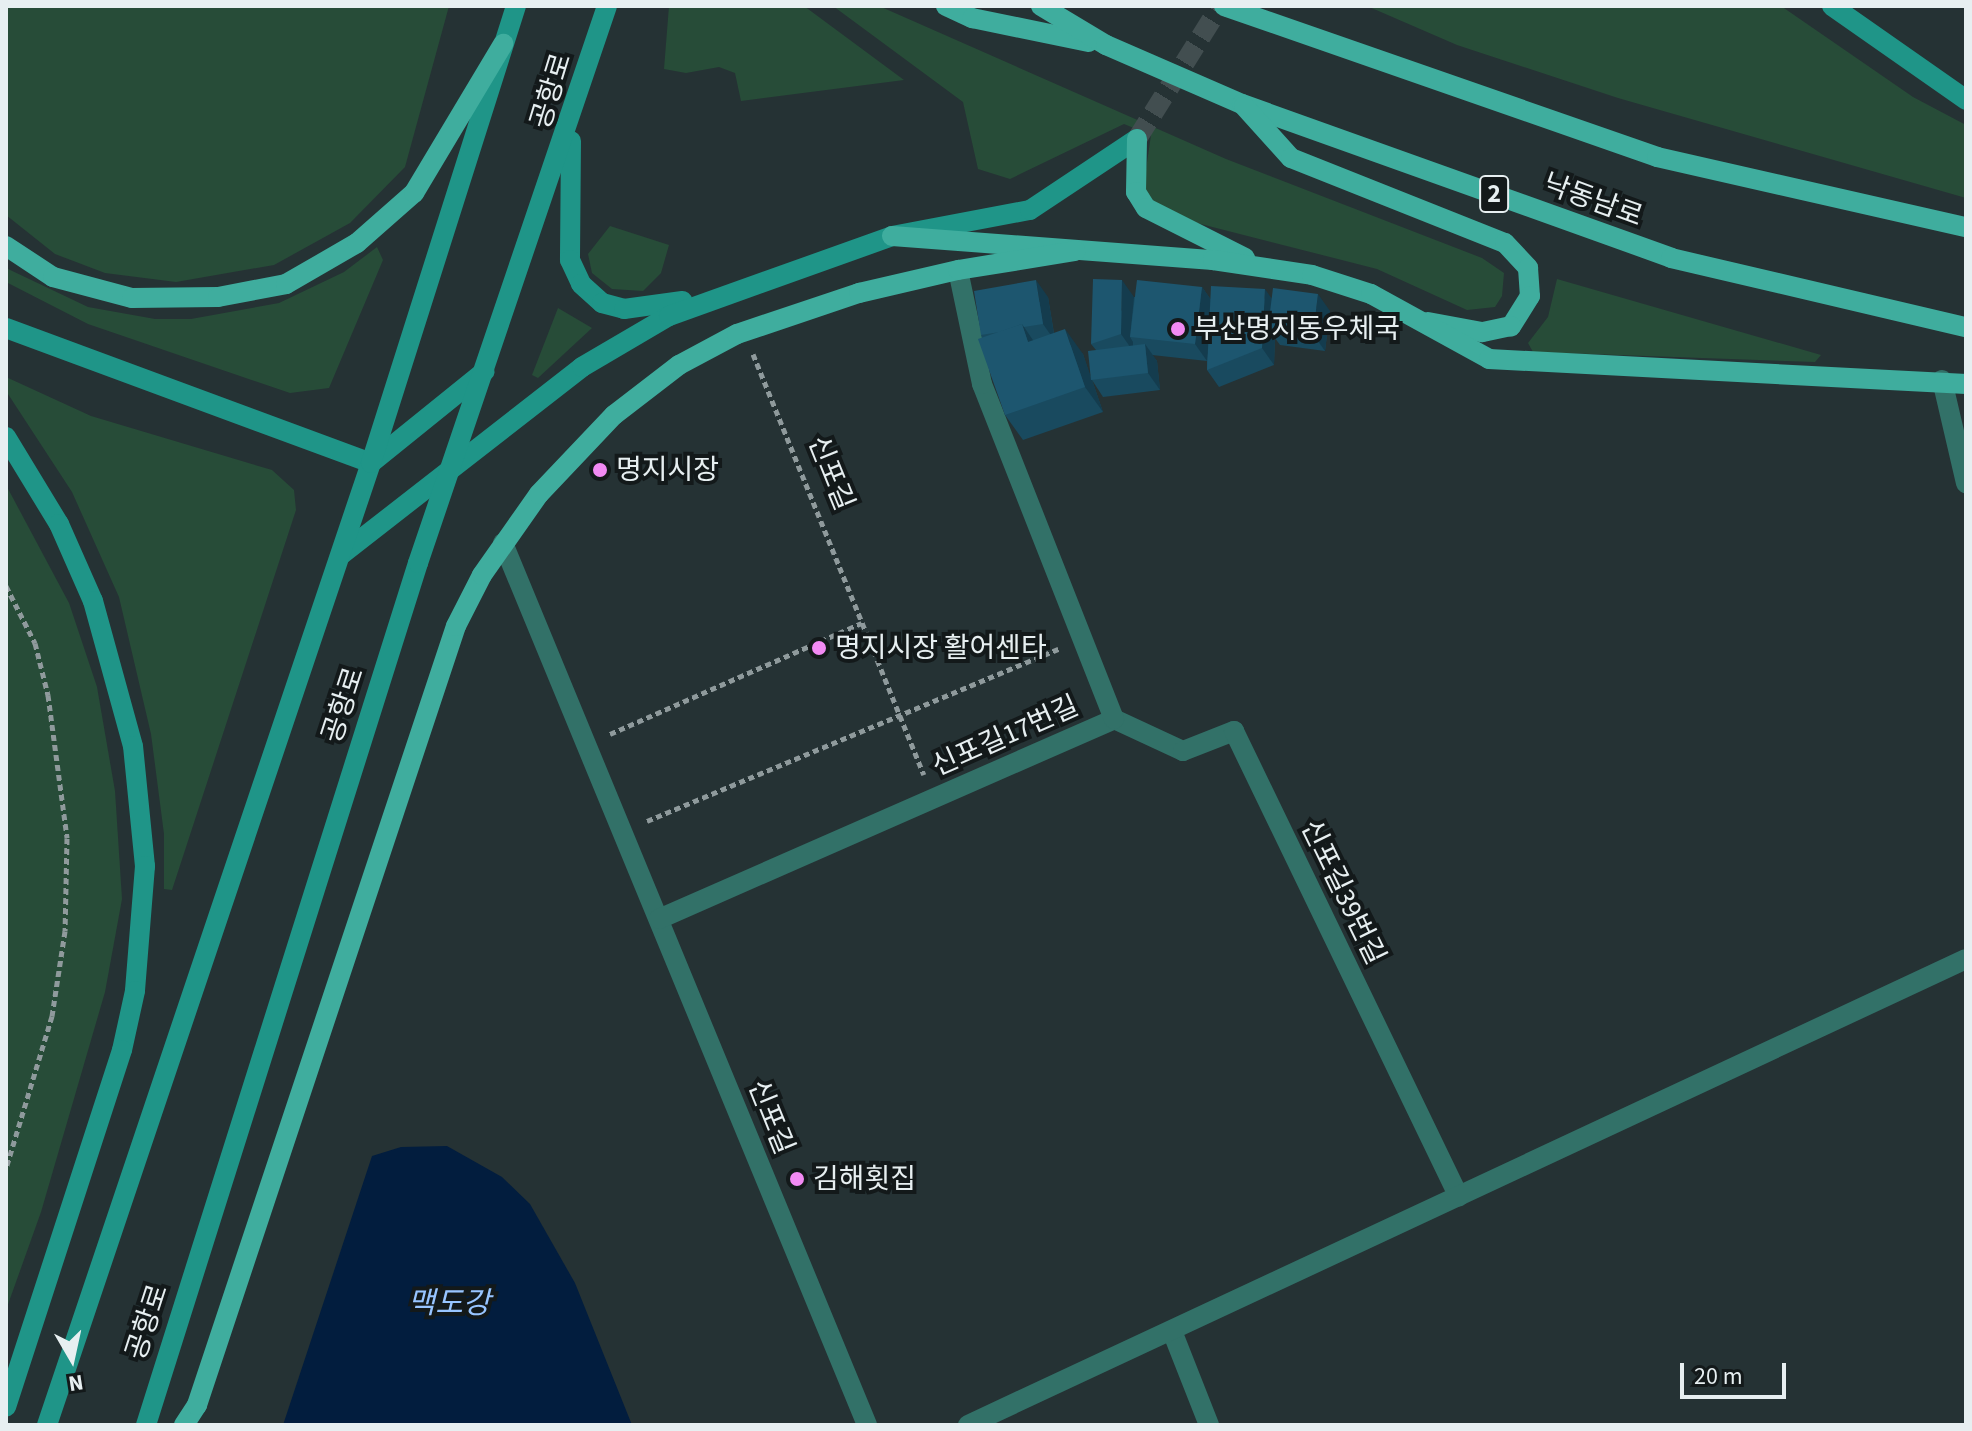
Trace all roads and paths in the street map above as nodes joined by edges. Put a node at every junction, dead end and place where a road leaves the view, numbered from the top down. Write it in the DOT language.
graph roads {
  1 [pos="516,6"];
  2 [pos="607,6"];
  3 [pos="946,6"];
  4 [pos="1041,6"];
  5 [pos="1224,6"];
  6 [pos="1832,6"];
  7 [pos="503,44"];
  8 [pos="1106,45"];
  9 [pos="1966,100"];
  10 [pos="1242,104"];
  11 [pos="572,122"];
  12 [pos="1966,227"];
  13 [pos="892,236"];
  14 [pos="6,246"];
  15 [pos="1075,251"];
  16 [pos="1261,266"];
  17 [pos="958,270"];
  18 [pos="744,286"];
  19 [pos="1412,320"];
  20 [pos="1966,327"];
  21 [pos="6,328"];
  22 [pos="744,332"];
  23 [pos="487,370"];
  24 [pos="1942,380"];
  25 [pos="1966,384"];
  26 [pos="6,437"];
  27 [pos="455,462"];
  28 [pos="371,463"];
  29 [pos="1966,483"];
  30 [pos="503,543"];
  31 [pos="340,555"];
  32 [pos="6,586"];
  33 [pos="862,623"];
  34 [pos="1082,640"];
  35 [pos="900,715"];
  36 [pos="1114,719"];
  37 [pos="586,744"];
  38 [pos="934,798"];
  39 [pos="622,831"];
  40 [pos="659,919"];
  41 [pos="1966,959"];
  42 [pos="6,1168"];
  43 [pos="1459,1197"];
  44 [pos="1172,1331"];
  45 [pos="6,1407"];
  46 [pos="47,1425"];
  47 [pos="146,1425"];
  48 [pos="184,1425"];
  49 [pos="867,1425"];
  50 [pos="968,1425"];
  51 [pos="1209,1425"];
  1 -- 7 [label="main road, 공항로"];
  2 -- 11 [label="main road, 공항로"];
  3 -- 8 [label="main road"];
  4 -- 8 [label="main road, 낙동남로 / 2"];
  5 -- 12 [label="main road"];
  6 -- 9 [label="main road"];
  7 -- 14 [label="main road"];
  7 -- 28 [label="main road, 공항로"];
  8 -- 10 [label="main road, 낙동남로 / 2"];
  10 -- 19 [label="main road"];
  10 -- 20 [label="main road, 낙동남로 / 2"];
  11 -- 18 [label="main road"];
  11 -- 23 [label="main road, 공항로"];
  13 -- 15 [label="main road"];
  13 -- 16 [label="main road"];
  13 -- 18 [label="main road"];
  15 -- 16 [label="main road"];
  15 -- 17 [label="main road"];
  16 -- 19 [label="main road"];
  17 -- 22 [label="main road"];
  17 -- 34 [label="street, 신포길17번길"];
  18 -- 27 [label="main road"];
  19 -- 24 [label="main road"];
  21 -- 28 [label="main road"];
  22 -- 30 [label="main road"];
  22 -- 33 [label="path, 신포길"];
  23 -- 27 [label="main road, 공항로"];
  23 -- 28 [label="main road"];
  24 -- 25 [label="main road"];
  24 -- 29 [label="street"];
  26 -- 45 [label="main road"];
  27 -- 31 [label="main road"];
  27 -- 47 [label="main road, 공항로"];
  28 -- 31 [label="main road, 공항로"];
  30 -- 37 [label="street, 신포길"];
  30 -- 48 [label="main road"];
  31 -- 46 [label="main road, 공항로"];
  32 -- 42 [label="path"];
  33 -- 35 [label="path, 신포길"];
  33 -- 37 [label="path"];
  34 -- 35 [label="path"];
  34 -- 36 [label="street, 신포길17번길"];
  35 -- 38 [label="path, 신포길"];
  35 -- 39 [label="path"];
  36 -- 38 [label="street, 신포길17번길"];
  36 -- 43 [label="street, 신포길39번길"];
  37 -- 39 [label="street, 신포길"];
  38 -- 40 [label="street, 신포길17번길"];
  39 -- 40 [label="street, 신포길"];
  40 -- 49 [label="street, 신포길"];
  41 -- 43 [label="street"];
  43 -- 44 [label="street"];
  44 -- 50 [label="street"];
  44 -- 51 [label="street"];
}
